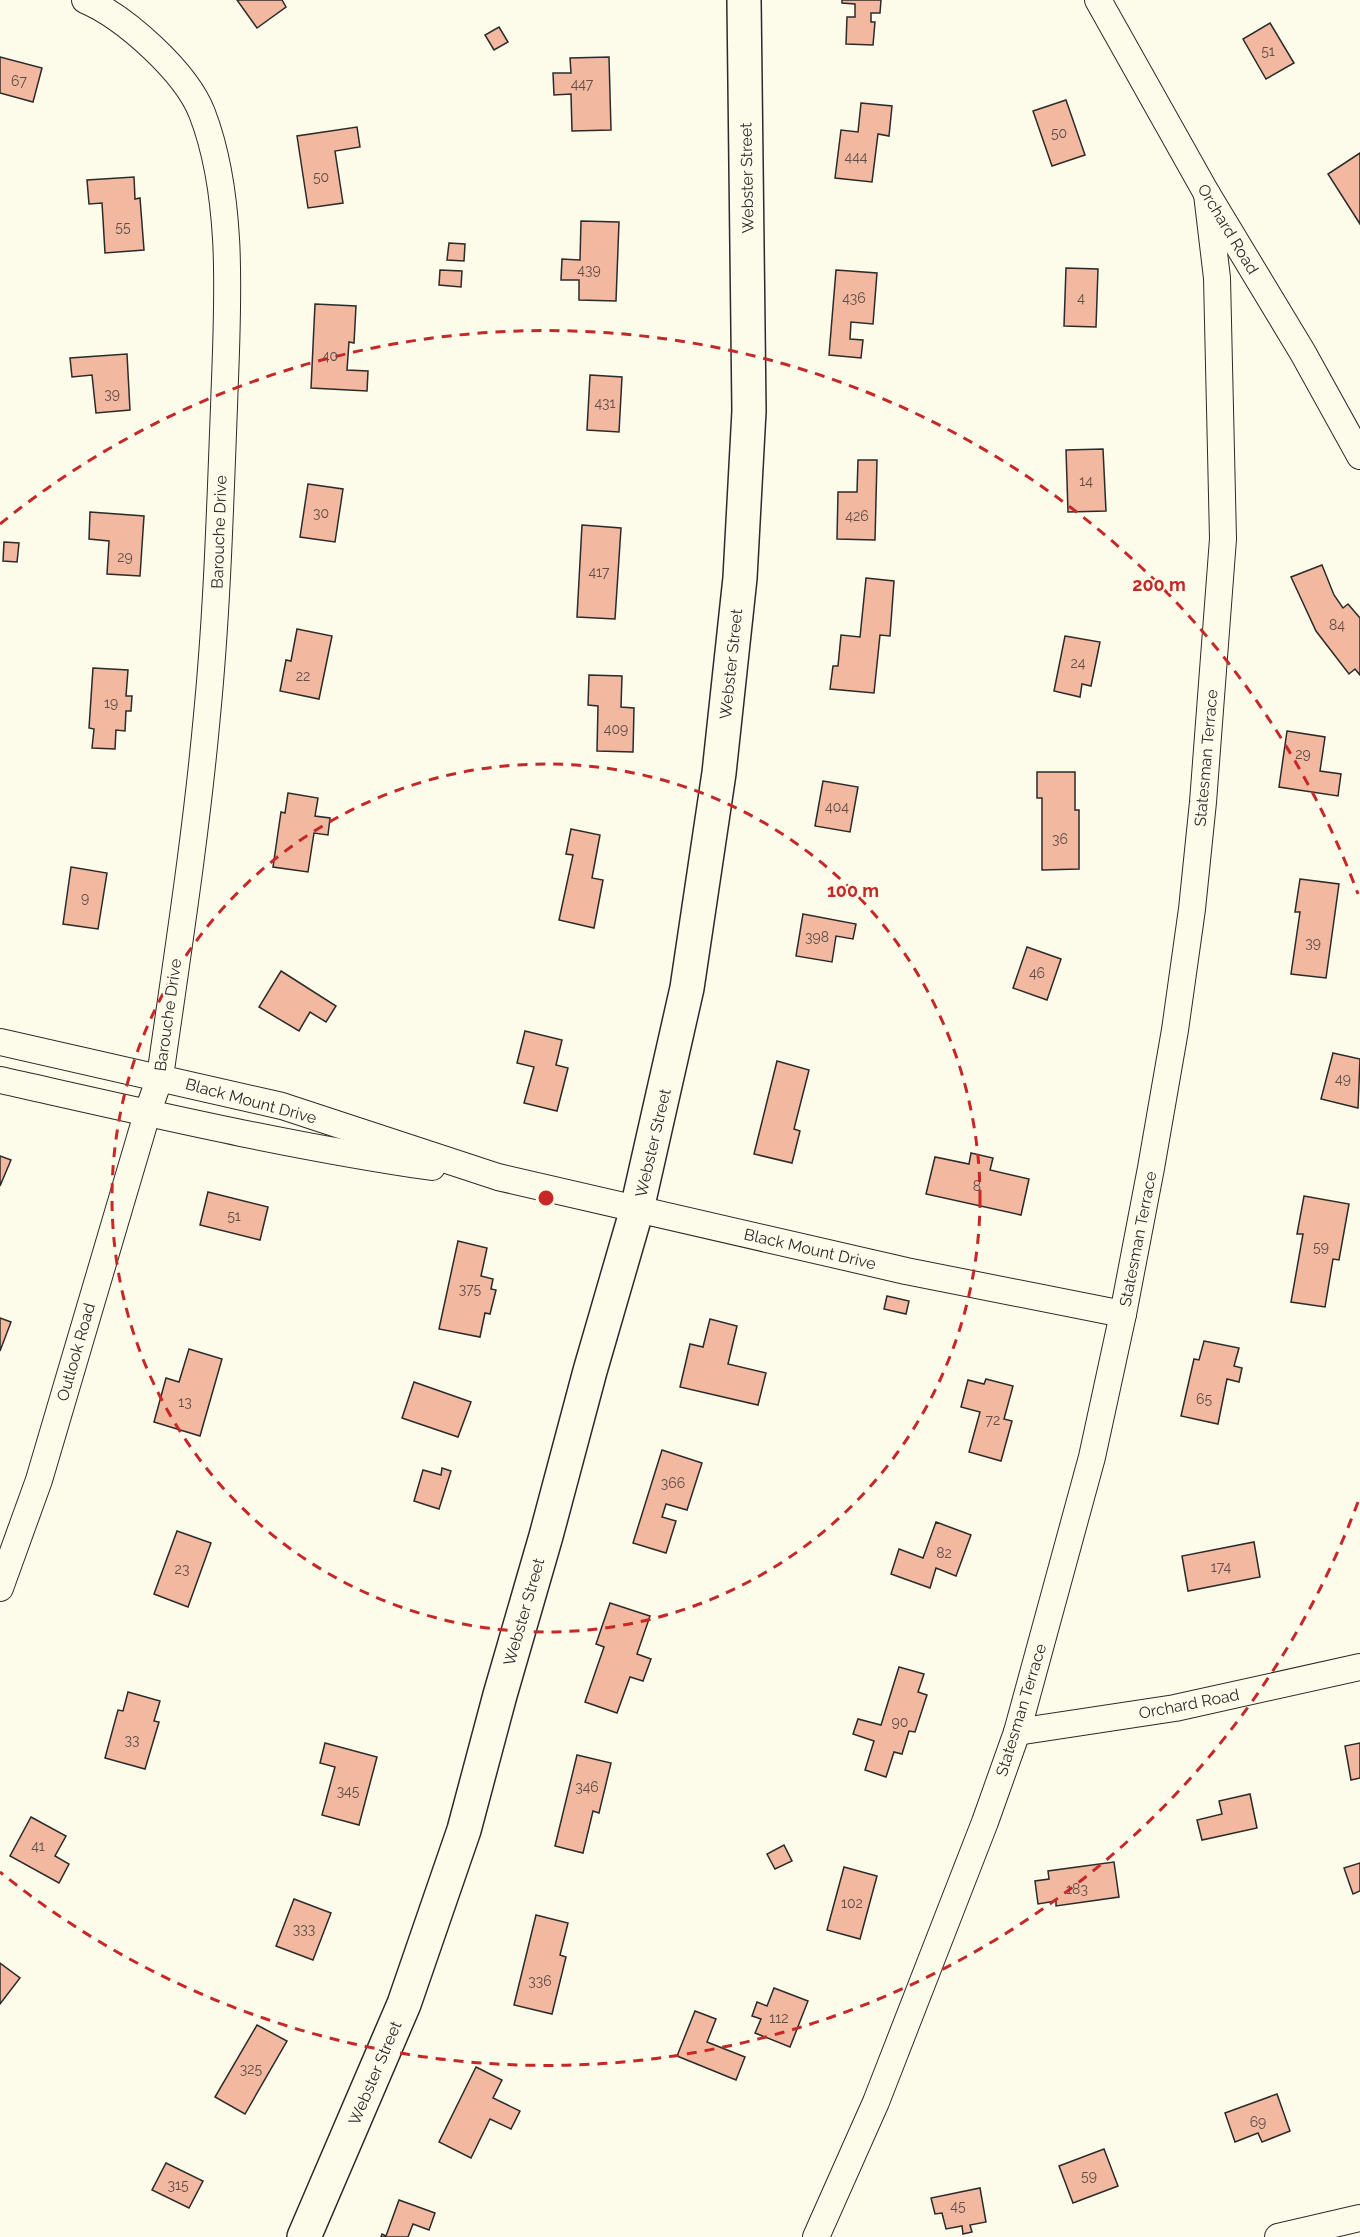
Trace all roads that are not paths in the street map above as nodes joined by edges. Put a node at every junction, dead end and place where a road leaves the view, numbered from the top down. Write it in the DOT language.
graph roads {
  1 [pos="85,0"];
  2 [pos="744,0"];
  3 [pos="1098,0"];
  4 [pos="1207,194"];
  5 [pos="1360,456"];
  6 [pos="0,1042"];
  7 [pos="160,1077"];
  8 [pos="0,1080"];
  9 [pos="147,1114"];
  10 [pos="498,1177"];
  11 [pos="637,1209"];
  12 [pos="1123,1314"];
  13 [pos="0,1588"];
  14 [pos="1360,1667"];
  15 [pos="1017,1732"];
  16 [pos="1360,2218"];
  17 [pos="304,2237"];
  18 [pos="816,2237"];
  19 [pos="1278,2237"];
  1 -- 7 [label="street, Barouche Drive"];
  2 -- 11 [label="street, Webster Street"];
  3 -- 4 [label="street, Orchard Road"];
  4 -- 5 [label="street, Orchard Road"];
  4 -- 12 [label="street, Statesman Terrace"];
  6 -- 7 [label="street, Black Mount Drive"];
  7 -- 9 [label="street, Barouche Drive"];
  7 -- 10 [label="street, Black Mount Drive"];
  8 -- 9 [label="street, Black Mount Drive"];
  9 -- 10 [label="street, Black Mount Drive"];
  9 -- 13 [label="street, Outlook Road"];
  10 -- 11 [label="street, Black Mount Drive"];
  11 -- 12 [label="street, Black Mount Drive"];
  11 -- 17 [label="street, Webster Street"];
  12 -- 15 [label="street, Statesman Terrace"];
  14 -- 15 [label="street, Orchard Road"];
  15 -- 18 [label="street, Statesman Terrace"];
  16 -- 19 [label="street"];
}
